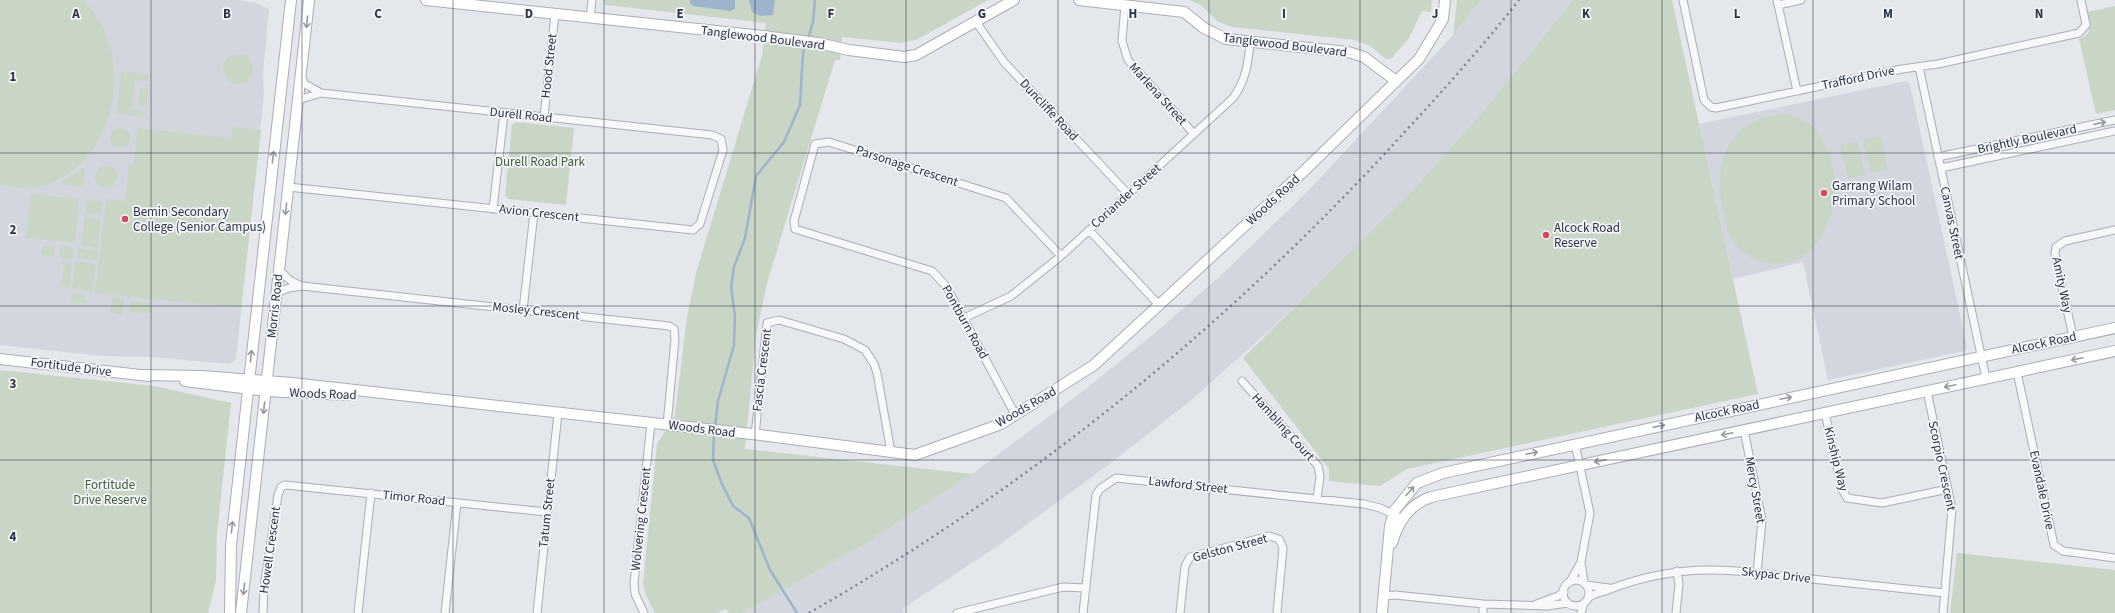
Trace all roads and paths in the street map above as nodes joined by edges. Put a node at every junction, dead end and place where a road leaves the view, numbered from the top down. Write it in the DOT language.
graph roads {
  1 [pos="291,0"];
  2 [pos="309,0"];
  3 [pos="426,0"];
  4 [pos="592,0"];
  5 [pos="1014,0"];
  6 [pos="1079,0"];
  7 [pos="1445,0"];
  8 [pos="1683,0"];
  9 [pos="1801,0"];
  10 [pos="2081,0"];
  11 [pos="1777,2"];
  12 [pos="494,4"];
  13 [pos="1125,5"];
  14 [pos="554,14"];
  15 [pos="590,18"];
  16 [pos="976,22"];
  17 [pos="1250,42"];
  18 [pos="1919,67"];
  19 [pos="301,77"];
  20 [pos="1396,81"];
  21 [pos="1797,92"];
  22 [pos="321,94"];
  23 [pos="298,100"];
  24 [pos="504,113"];
  25 [pos="544,117"];
  26 [pos="2115,120"];
  27 [pos="2066,130"];
  28 [pos="2115,131"];
  29 [pos="1194,134"];
  30 [pos="722,139"];
  31 [pos="2069,141"];
  32 [pos="1938,158"];
  33 [pos="1940,168"];
  34 [pos="270,185"];
  35 [pos="288,187"];
  36 [pos="1128,194"];
  37 [pos="493,209"];
  38 [pos="534,213"];
  39 [pos="795,229"];
  40 [pos="1089,230"];
  41 [pos="2115,230"];
  42 [pos="1061,256"];
  43 [pos="279,270"];
  44 [pos="302,286"];
  45 [pos="276,293"];
  46 [pos="1160,306"];
  47 [pos="523,310"];
  48 [pos="964,318"];
  49 [pos="2115,328"];
  50 [pos="2073,337"];
  51 [pos="2115,351"];
  52 [pos="1981,357"];
  53 [pos="0,359"];
  54 [pos="2017,372"];
  55 [pos="1986,378"];
  56 [pos="1242,381"];
  57 [pos="248,385"];
  58 [pos="266,386"];
  59 [pos="1927,391"];
  60 [pos="558,413"];
  61 [pos="1825,413"];
  62 [pos="1016,416"];
  63 [pos="651,423"];
  64 [pos="666,425"];
  65 [pos="1744,430"];
  66 [pos="753,435"];
  67 [pos="1575,444"];
  68 [pos="891,452"];
  69 [pos="1579,465"];
  70 [pos="282,487"];
  71 [pos="1948,489"];
  72 [pos="371,493"];
  73 [pos="1317,499"];
  74 [pos="457,502"];
  75 [pos="547,512"];
  76 [pos="1398,517"];
  77 [pos="2115,558"];
  78 [pos="1581,562"];
  79 [pos="230,566"];
  80 [pos="246,566"];
  81 [pos="1677,572"];
  82 [pos="1757,573"];
  83 [pos="1570,582"];
  84 [pos="1585,584"];
  85 [pos="1086,588"];
  86 [pos="1610,588"];
  87 [pos="1564,592"];
  88 [pos="1945,593"];
  89 [pos="1384,596"];
  90 [pos="1586,600"];
  91 [pos="1484,604"];
  92 [pos="1569,604"];
  93 [pos="1534,605"];
  94 [pos="230,613"];
  95 [pos="241,613"];
  96 [pos="264,613"];
  97 [pos="358,613"];
  98 [pos="445,613"];
  99 [pos="537,613"];
  100 [pos="644,613"];
  101 [pos="957,613"];
  102 [pos="1083,613"];
  103 [pos="1180,613"];
  104 [pos="1276,613"];
  105 [pos="1382,613"];
  106 [pos="1482,613"];
  107 [pos="1575,613"];
  108 [pos="1581,613"];
  109 [pos="1676,613"];
  110 [pos="1943,613"];
  34 -- 1 [label="street, Morris Road, one-way"];
  2 -- 19 [label="street, Morris Road, one-way"];
  3 -- 12 [label="street, Tanglewood Boulevard"];
  4 -- 15 [label="street"];
  5 -- 16 [label="street, Tanglewood Boulevard"];
  6 -- 13 [label="street, Tanglewood Boulevard"];
  7 -- 20 [label="street, Woods Road"];
  8 -- 21 [label="street, Trafford Drive"];
  9 -- 11 [label="street"];
  10 -- 18 [label="street, Trafford Drive"];
  11 -- 21 [label="street"];
  12 -- 14 [label="street, Tanglewood Boulevard"];
  13 -- 17 [label="street, Tanglewood Boulevard"];
  13 -- 29 [label="street, Marlena Street"];
  14 -- 15 [label="street, Tanglewood Boulevard"];
  14 -- 25 [label="street, Hood Street"];
  15 -- 16 [label="street, Tanglewood Boulevard"];
  16 -- 36 [label="street, Duncliffe Road"];
  17 -- 20 [label="street, Tanglewood Boulevard"];
  17 -- 29 [label="street, Coriander Street"];
  18 -- 21 [label="street, Trafford Drive"];
  18 -- 32 [label="street, Canvas Street"];
  19 -- 22 [label="street, Durell Road"];
  19 -- 23 [label="street, Morris Road"];
  20 -- 46 [label="street, Woods Road"];
  22 -- 23 [label="street, Durell Road"];
  22 -- 24 [label="street, Durell Road"];
  23 -- 35 [label="street, Morris Road"];
  24 -- 25 [label="street, Durell Road"];
  24 -- 37 [label="street"];
  25 -- 30 [label="street, Durell Road"];
  27 -- 26 [label="street, Brightly Boulevard, one-way"];
  27 -- 31 [label="street"];
  27 -- 32 [label="street, Brightly Boulevard"];
  28 -- 31 [label="street, Brightly Boulevard"];
  29 -- 36 [label="street, Coriander Street"];
  30 -- 38 [label="street, Avion Crescent"];
  31 -- 33 [label="street, Brightly Boulevard"];
  32 -- 33 [label="street, Canvas Street"];
  33 -- 52 [label="street, Canvas Street"];
  34 -- 35 [label="street"];
  57 -- 34 [label="street, Morris Road, one-way"];
  35 -- 37 [label="street, Avion Crescent"];
  35 -- 43 [label="street, Morris Road, one-way"];
  36 -- 40 [label="street, Coriander Street"];
  37 -- 38 [label="street, Avion Crescent"];
  38 -- 47 [label="street"];
  39 -- 42 [label="street, Parsonage Crescent"];
  39 -- 48 [label="street, Pontburn Road"];
  40 -- 42 [label="street, Coriander Street"];
  40 -- 46 [label="street"];
  41 -- 50 [label="street, Amity Way"];
  42 -- 48 [label="street, Coriander Street"];
  43 -- 44 [label="street, Mosley Crescent"];
  43 -- 45 [label="street, Morris Road"];
  44 -- 45 [label="street, Mosley Crescent"];
  44 -- 47 [label="street, Mosley Crescent"];
  45 -- 58 [label="street, Morris Road"];
  46 -- 62 [label="street, Woods Road"];
  47 -- 64 [label="street, Mosley Crescent"];
  48 -- 62 [label="street, Pontburn Road"];
  49 -- 50 [label="street, Alcock Road"];
  50 -- 52 [label="street, Alcock Road"];
  51 -- 54 [label="street, Alcock Road, one-way"];
  52 -- 55 [label="street, Canvas Street"];
  67 -- 52 [label="street, Alcock Road, one-way"];
  53 -- 57 [label="street, Fortitude Drive"];
  54 -- 55 [label="street, Alcock Road"];
  54 -- 77 [label="street, Evandale Drive"];
  55 -- 59 [label="street, Alcock Road, one-way"];
  56 -- 73 [label="street, Hambling Court"];
  57 -- 58 [label="street, Woods Road"];
  79 -- 57 [label="street, Morris Road, one-way"];
  58 -- 60 [label="street, Woods Road"];
  58 -- 80 [label="street, Morris Road, one-way"];
  59 -- 61 [label="street, Alcock Road"];
  59 -- 71 [label="street, Scorpio Crescent"];
  60 -- 63 [label="street, Woods Road"];
  60 -- 75 [label="street, Tatum Street"];
  61 -- 65 [label="street, Alcock Road"];
  61 -- 71 [label="street, Kinship Way"];
  62 -- 68 [label="street, Woods Road"];
  63 -- 64 [label="street, Woods Road"];
  63 -- 100 [label="street, Wolvering Crescent"];
  64 -- 66 [label="street, Woods Road"];
  65 -- 69 [label="street, Alcock Road, one-way"];
  65 -- 82 [label="street, Mercy Street"];
  66 -- 68 [label="street, Woods Road"];
  66 -- 68 [label="street, Fascia Crescent"];
  67 -- 69 [label="street"];
  76 -- 67 [label="street, Alcock Road, one-way"];
  69 -- 76 [label="street, Alcock Road"];
  69 -- 78 [label="street"];
  70 -- 72 [label="street, Timor Road"];
  70 -- 96 [label="street, Howell Crescent"];
  71 -- 88 [label="street, Scorpio Crescent"];
  72 -- 74 [label="street, Timor Road"];
  72 -- 97 [label="street"];
  73 -- 76 [label="street, Lawford Street"];
  73 -- 85 [label="street, Lawford Street"];
  74 -- 75 [label="street, Timor Road"];
  74 -- 98 [label="street"];
  75 -- 99 [label="street, Tatum Street"];
  76 -- 89 [label="street, Alcock Road"];
  78 -- 83 [label="street"];
  78 -- 84 [label="street"];
  79 -- 80 [label="street"];
  79 -- 94 [label="street, Morris Road"];
  80 -- 95 [label="street, Morris Road, one-way"];
  81 -- 82 [label="street, Skypac Drive"];
  81 -- 86 [label="street, Skypac Drive"];
  81 -- 109 [label="street"];
  82 -- 88 [label="street, Skypac Drive"];
  83 -- 84 [label="street"];
  83 -- 87 [label="street"];
  84 -- 86 [label="street, Skypac Drive"];
  84 -- 90 [label="street"];
  85 -- 101 [label="street"];
  85 -- 102 [label="street, Lawford Street"];
  86 -- 90 [label="street, Skypac Drive"];
  87 -- 92 [label="street"];
  87 -- 93 [label="street"];
  88 -- 110 [label="street, Scorpio Crescent"];
  89 -- 91 [label="street"];
  89 -- 105 [label="street, Alcock Road"];
  90 -- 92 [label="street"];
  90 -- 108 [label="street"];
  91 -- 93 [label="street"];
  91 -- 106 [label="street"];
  92 -- 93 [label="street"];
  92 -- 107 [label="street"];
  103 -- 104 [label="street, Gelston Street"];
}
